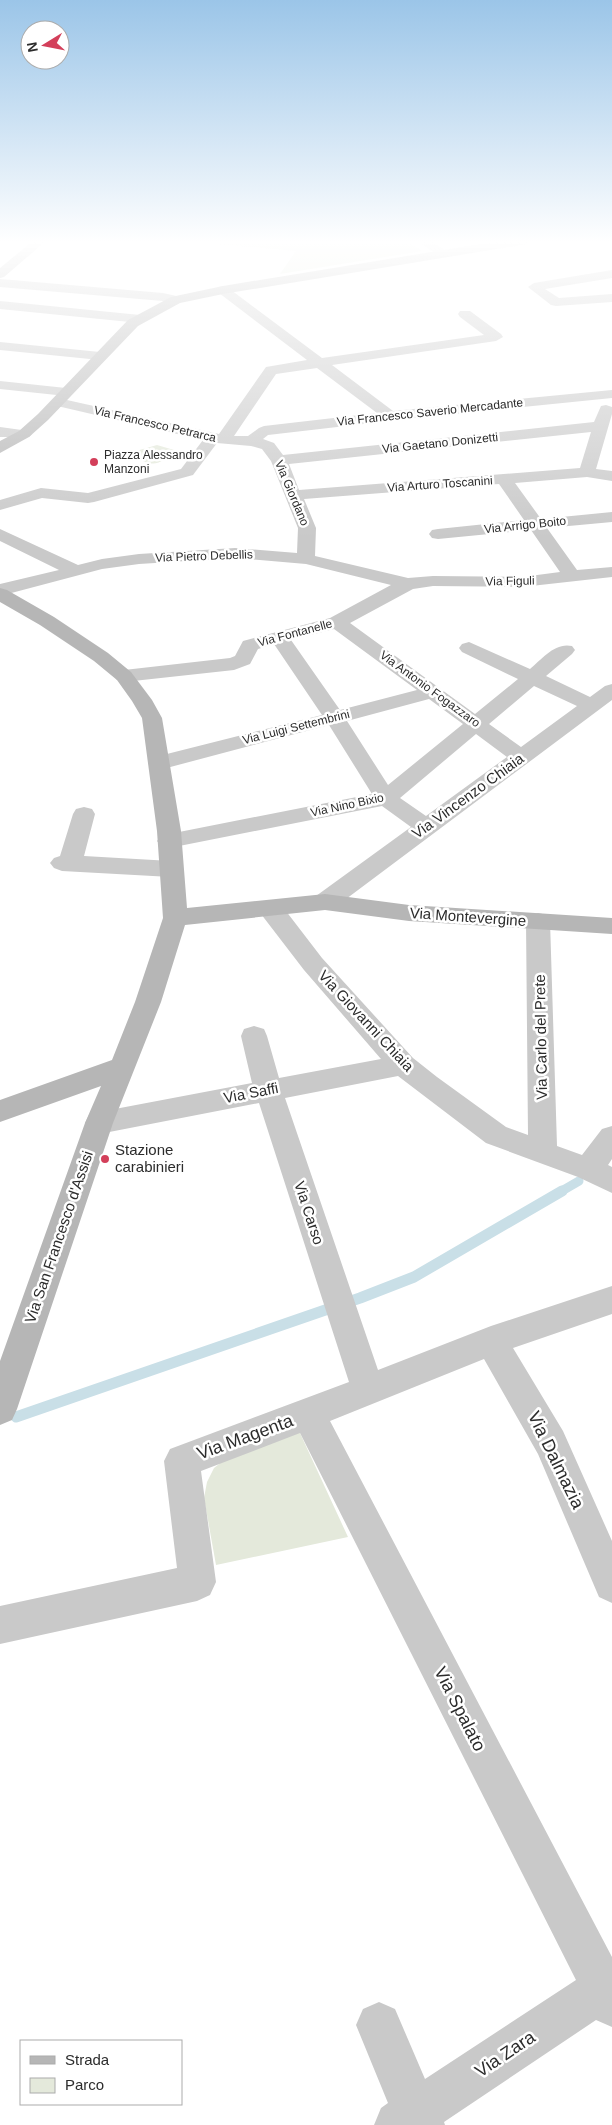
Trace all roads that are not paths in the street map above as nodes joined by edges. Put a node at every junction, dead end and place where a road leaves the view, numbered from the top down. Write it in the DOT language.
graph roads {
  1 [pos="15,339"];
  2 [pos="116,339"];
  3 [pos="288,339"];
  4 [pos="481,339"];
  5 [pos="3,349"];
  6 [pos="100,356"];
  7 [pos="320,363"];
  8 [pos="0,385"];
  9 [pos="611,394"];
  10 [pos="62,397"];
  11 [pos="415,413"];
  12 [pos="390,416"];
  13 [pos="601,426"];
  14 [pos="0,432"];
  15 [pos="24,434"];
  16 [pos="218,439"];
  17 [pos="252,441"];
  18 [pos="438,443"];
  19 [pos="0,448"];
  20 [pos="280,460"];
  21 [pos="612,463"];
  22 [pos="589,467"];
  23 [pos="612,476"];
  24 [pos="504,478"];
  25 [pos="294,495"];
  26 [pos="0,505"];
  27 [pos="612,517"];
  28 [pos="536,524"];
  29 [pos="0,534"];
  30 [pos="438,534"];
  31 [pos="306,559"];
  32 [pos="74,570"];
  33 [pos="612,572"];
  34 [pos="572,576"];
  35 [pos="408,584"];
  36 [pos="0,590"];
  37 [pos="0,594"];
  38 [pos="338,622"];
  39 [pos="279,637"];
  40 [pos="469,648"];
  41 [pos="565,650"];
  42 [pos="124,676"];
  43 [pos="532,678"];
  44 [pos="434,692"];
  45 [pos="611,692"];
  46 [pos="591,705"];
  47 [pos="334,717"];
  48 [pos="477,723"];
  49 [pos="521,757"];
  50 [pos="158,763"];
  51 [pos="386,798"];
  52 [pos="84,814"];
  53 [pos="427,826"];
  54 [pos="169,841"];
  55 [pos="171,869"];
  56 [pos="325,902"];
  57 [pos="270,908"];
  58 [pos="174,918"];
  59 [pos="538,921"];
  60 [pos="612,926"];
  61 [pos="254,1036"];
  62 [pos="403,1065"];
  63 [pos="123,1067"];
  64 [pos="268,1090"];
  65 [pos="0,1111"];
  66 [pos="99,1124"];
  67 [pos="612,1137"];
  68 [pos="543,1153"];
  69 [pos="600,1175"];
  70 [pos="612,1300"];
  71 [pos="491,1341"];
  72 [pos="368,1389"];
  73 [pos="0,1409"];
  74 [pos="308,1414"];
  75 [pos="612,1584"];
  76 [pos="0,1625"];
  77 [pos="609,1991"];
  78 [pos="379,2026"];
  79 [pos="412,2121"];
  1 -- 5 [label="street"];
  2 -- 6 [label="street"];
  3 -- 7 [label="street"];
  4 -- 7 [label="street"];
  5 -- 6 [label="street"];
  6 -- 10 [label="street"];
  7 -- 12 [label="street"];
  7 -- 16 [label="street"];
  8 -- 10 [label="street, Via Francesco Petrarca"];
  9 -- 11 [label="street, Via Francesco Saverio Mercadante"];
  9 -- 13 [label="street"];
  10 -- 15 [label="street"];
  10 -- 16 [label="street, Via Francesco Petrarca"];
  11 -- 12 [label="street, Via Francesco Saverio Mercadante"];
  11 -- 18 [label="street"];
  12 -- 17 [label="street, Via Francesco Saverio Mercadante"];
  13 -- 18 [label="street, Via Gaetano Donizetti"];
  13 -- 22 [label="street"];
  14 -- 15 [label="street"];
  15 -- 19 [label="street"];
  16 -- 17 [label="street, Via Francesco Petrarca"];
  16 -- 26 [label="street"];
  17 -- 20 [label="street, Via Giordano"];
  18 -- 20 [label="street, Via Gaetano Donizetti"];
  20 -- 25 [label="street, Via Giordano"];
  21 -- 22 [label="street"];
  22 -- 23 [label="street"];
  22 -- 24 [label="street, Via Arturo Toscanini"];
  24 -- 25 [label="street, Via Arturo Toscanini"];
  24 -- 28 [label="street"];
  25 -- 31 [label="street, Via Giordano"];
  27 -- 28 [label="street, Via Arrigo Boito"];
  28 -- 30 [label="street, Via Arrigo Boito"];
  28 -- 34 [label="street"];
  29 -- 32 [label="street"];
  31 -- 32 [label="street, Via Pietro Debellis"];
  31 -- 35 [label="street, Via Pietro Debellis"];
  32 -- 36 [label="street, Via Pietro Debellis"];
  33 -- 34 [label="street, Via Figuli"];
  34 -- 35 [label="street, Via Figuli"];
  35 -- 38 [label="street, Via Fontanelle"];
  37 -- 42 [label="street"];
  38 -- 39 [label="street, Via Fontanelle"];
  38 -- 44 [label="street, Via Antonio Fogazzaro"];
  39 -- 42 [label="street, Via Fontanelle"];
  39 -- 47 [label="street"];
  40 -- 43 [label="street"];
  41 -- 43 [label="street, Via Nino Bixio"];
  42 -- 50 [label="street"];
  43 -- 46 [label="street"];
  43 -- 48 [label="street, Via Nino Bixio"];
  44 -- 47 [label="street, Via Luigi Settembrini"];
  44 -- 48 [label="street, Via Antonio Fogazzaro"];
  45 -- 46 [label="street, Via Vincenzo Chiaia"];
  46 -- 49 [label="street, Via Vincenzo Chiaia"];
  47 -- 50 [label="street, Via Luigi Settembrini"];
  47 -- 51 [label="street"];
  48 -- 49 [label="street, Via Antonio Fogazzaro"];
  48 -- 51 [label="street, Via Nino Bixio"];
  49 -- 53 [label="street, Via Vincenzo Chiaia"];
  50 -- 54 [label="street"];
  51 -- 53 [label="street"];
  51 -- 54 [label="street, Via Nino Bixio"];
  52 -- 55 [label="street"];
  53 -- 56 [label="street, Via Vincenzo Chiaia"];
  54 -- 55 [label="street"];
  55 -- 58 [label="street"];
  56 -- 57 [label="street, Via Montevergine"];
  56 -- 59 [label="street, Via Montevergine"];
  57 -- 58 [label="street, Via Montevergine"];
  57 -- 62 [label="street, Via Giovanni Chiaia"];
  58 -- 63 [label="street, Via San Francesco d'Assisi"];
  59 -- 60 [label="street, Via Montevergine"];
  59 -- 68 [label="street, Via Carlo del Prete"];
  61 -- 64 [label="street, Via Carso"];
  62 -- 64 [label="street, Via Saffi"];
  62 -- 68 [label="street, Via Giovanni Chiaia"];
  63 -- 65 [label="street"];
  63 -- 66 [label="street, Via San Francesco d'Assisi"];
  64 -- 66 [label="street, Via Saffi"];
  64 -- 72 [label="street, Via Carso"];
  66 -- 73 [label="street, Via San Francesco d'Assisi"];
  67 -- 69 [label="street"];
  68 -- 69 [label="street, Via Giovanni Chiaia"];
  70 -- 71 [label="street, Via Magenta"];
  71 -- 72 [label="street, Via Magenta"];
  71 -- 75 [label="street, Via Dalmazia"];
  72 -- 74 [label="street, Via Magenta"];
  74 -- 76 [label="street, Via Magenta"];
  74 -- 77 [label="street, Via Spalato"];
  77 -- 79 [label="street, Via Zara"];
  78 -- 79 [label="street"];
}
